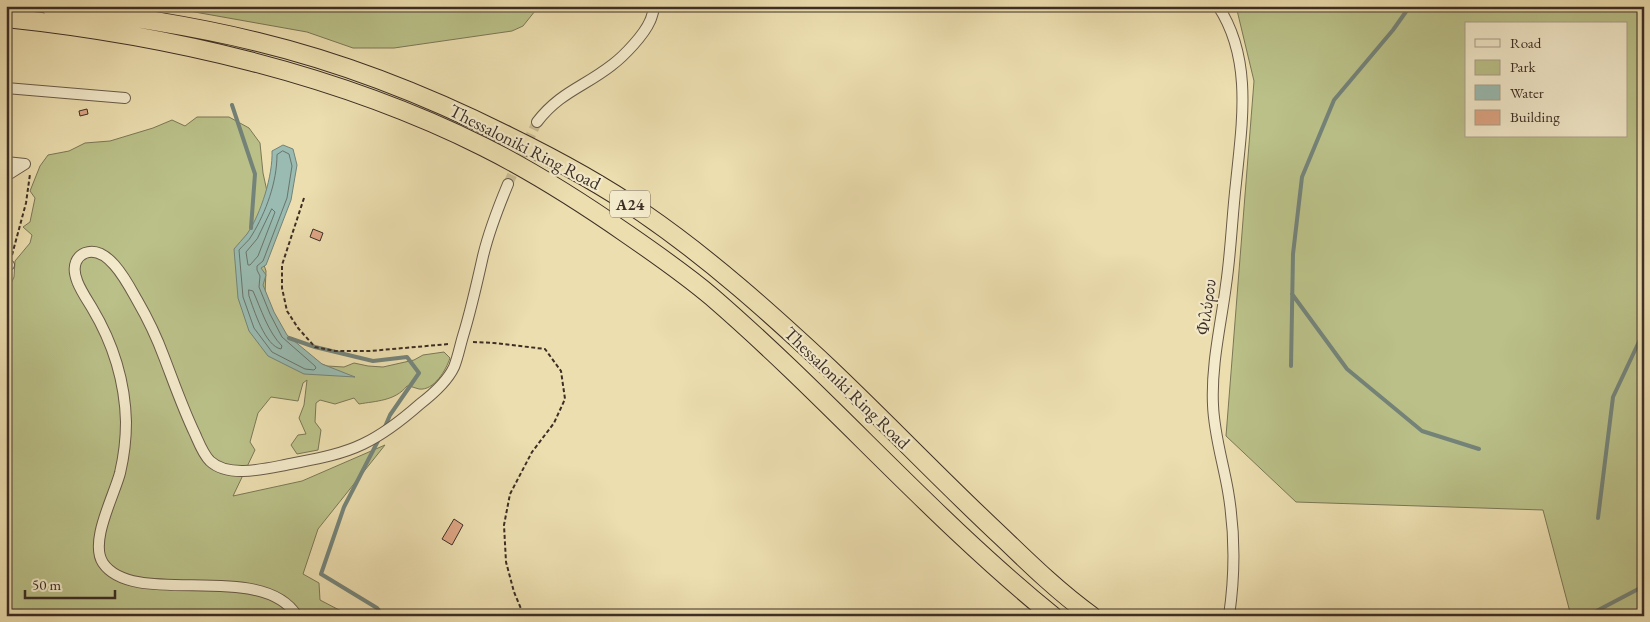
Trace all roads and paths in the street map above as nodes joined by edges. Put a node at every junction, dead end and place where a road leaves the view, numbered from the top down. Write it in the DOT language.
graph roads {
  1 [pos="50,6"];
  2 [pos="655,6"];
  3 [pos="1218,6"];
  4 [pos="6,18"];
  5 [pos="6,88"];
  6 [pos="125,98"];
  7 [pos="538,122"];
  8 [pos="6,162"];
  9 [pos="25,164"];
  10 [pos="6,176"];
  11 [pos="508,184"];
  12 [pos="304,198"];
  13 [pos="8,265"];
  14 [pos="461,342"];
  15 [pos="297,616"];
  16 [pos="524,616"];
  17 [pos="1053,616"];
  18 [pos="1092,616"];
  19 [pos="1229,616"];
  1 -- 18 [label="highway, Thessaloniki Ring Road / Α24"];
  2 -- 7 [label="street"];
  3 -- 19 [label="street, Φιλύρου"];
  4 -- 17 [label="highway, Thessaloniki Ring Road / Α24"];
  5 -- 6 [label="street"];
  8 -- 9 [label="street"];
  9 -- 10 [label="street"];
  9 -- 13 [label="path"];
  11 -- 14 [label="street"];
  12 -- 14 [label="path"];
  14 -- 15 [label="street"];
  14 -- 16 [label="path"];
}
